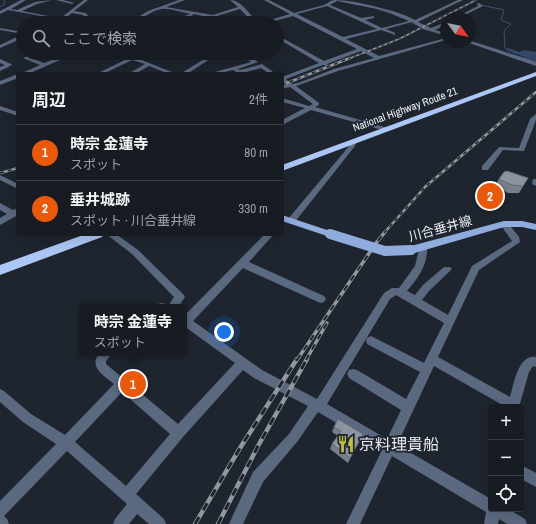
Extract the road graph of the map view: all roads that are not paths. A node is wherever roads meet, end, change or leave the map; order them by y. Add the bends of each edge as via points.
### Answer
1 (24, 0) edge
2 (50, 0) edge
3 (58, 0) edge
4 (86, 0) edge
5 (183, 0) edge
6 (232, 0) edge
7 (266, 0) edge
8 (336, 0) edge
9 (461, 0) edge
10 (72, 3) dead end
11 (478, 4) dead end
12 (327, 5) junction
13 (356, 6) dead end
14 (241, 7) junction
15 (163, 8) junction
16 (7, 9) junction
17 (17, 10) junction
18 (338, 10) junction
19 (225, 11) junction
20 (73, 12) junction
21 (468, 12) edge
22 (0, 13) edge
23 (194, 13) junction
24 (199, 14) junction
25 (293, 14) junction
26 (46, 16) edge
27 (67, 16) edge
28 (85, 16) edge
29 (142, 16) edge
30 (188, 16) edge
31 (212, 16) joint
32 (247, 16) edge
33 (284, 17) edge
34 (373, 17) dead end
35 (360, 20) junction
36 (414, 22) junction
37 (440, 26) edge
38 (16, 28) edge
39 (0, 29) edge
40 (10, 30) junction
41 (380, 30) junction
42 (431, 30) junction
43 (16, 32) edge
44 (440, 33) edge
45 (393, 34) dead end
46 (16, 38) edge
47 (342, 39) junction
48 (284, 40) edge
49 (440, 41) edge
50 (2, 45) edge
51 (476, 45) edge
52 (361, 49) junction
53 (379, 58) junction
54 (31, 60) edge
55 (56, 60) edge
56 (131, 60) edge
57 (136, 60) edge
58 (205, 60) edge
59 (252, 60) edge
60 (0, 61) edge
61 (322, 63) junction
62 (149, 64) junction
63 (536, 64) edge
64 (44, 65) junction
65 (234, 68) junction
66 (0, 69) edge
67 (336, 70) junction
68 (28, 72) edge
69 (104, 72) edge
70 (135, 72) edge
71 (169, 72) edge
72 (185, 72) edge
73 (219, 72) edge
74 (239, 72) edge
75 (239, 72) edge
76 (270, 72) edge
77 (536, 74) edge
78 (16, 77) edge
79 (284, 78) edge
80 (284, 81) edge
81 (0, 83) edge
82 (289, 85) junction
83 (284, 86) edge
84 (284, 101) edge
85 (0, 108) edge
86 (16, 108) edge
87 (309, 108) junction
88 (10, 111) junction
89 (16, 113) edge
90 (536, 116) edge
91 (284, 122) edge
92 (386, 129) junction
93 (353, 142) junction
94 (284, 167) edge
95 (485, 168) dead end
96 (0, 177) edge
97 (16, 186) edge
98 (0, 206) edge
99 (16, 212) edge
100 (285, 220) edge
101 (0, 222) edge
102 (504, 224) junction
103 (536, 227) edge
104 (93, 236) edge
105 (113, 236) edge
106 (268, 236) edge
107 (423, 248) junction
108 (242, 263) junction
109 (448, 269) dead end
110 (0, 270) edge
111 (401, 292) junction
112 (321, 298) dead end
113 (416, 301) junction
114 (175, 304) edge
115 (187, 319) edge
116 (449, 321) junction
117 (187, 322) edge
118 (371, 341) dead end
119 (104, 356) edge
120 (536, 362) edge
121 (242, 363) junction
122 (429, 364) junction
123 (353, 374) dead end
124 (122, 384) junction
125 (0, 396) edge
126 (509, 404) edge
127 (514, 404) edge
128 (317, 406) junction
129 (408, 408) junction
130 (179, 433) junction
131 (65, 443) junction
132 (389, 447) junction
133 (524, 474) edge
134 (536, 480) edge
135 (131, 500) junction
136 (488, 505) edge
137 (0, 511) edge
138 (493, 512) edge
139 (499, 512) edge
140 (120, 524) edge
141 (159, 524) edge
142 (236, 524) edge
143 (353, 524) edge
144 (491, 524) edge
145 (520, 524) edge

1 - 16 street
2 - 17 street via 36,2
3 - 10 street
4 - 20 street
5 - 15 street
6 - 14 street
7 - 25 street
8 - 12 street
8 - 36 street via 375,7
9 - 36 street
11 - 21 street via 481,6
12 - 18 street
12 - 25 street
13 - 18 street
14 - 19 street
14 - 32 street
15 - 23 street
15 - 29 street
16 - 17 street
16 - 22 street
17 - 26 street
18 - 35 street
19 - 24 street via 205,10
19 - 31 street
20 - 27 street
20 - 28 street
23 - 24 street
23 - 30 street
24 - 31 street
25 - 33 street
25 - 47 street
34 - 35 street
35 - 41 street
36 - 41 street
36 - 42 street
37 - 42 street
38 - 40 street
39 - 40 street
40 - 43 street
41 - 45 street
41 - 47 street
42 - 44 street
46 - 50 street
47 - 52 street
48 - 61 street
49 - 53 street
51 - 63 street
52 - 53 street
52 - 61 street
53 - 67 street
54 - 64 street
55 - 64 street
56 - 69 street
57 - 62 street
58 - 72 street
59 - 65 street via 255,62
60 - 66 street via 9,64
61 - 67 street
61 - 79 street
62 - 70 street
62 - 71 street
64 - 68 street
65 - 73 street
65 - 75 street
66 - 78 street
67 - 82 street via 300,84
74 - 76 street via 262,66
77 - 92 highway, National Highway Route 21
78 - 81 street
80 - 82 street
82 - 83 street
82 - 87 street via 317,104
84 - 87 street
85 - 88 street
86 - 88 street
87 - 91 street
87 - 92 street
88 - 89 street
90 - 95 street via 522,150 501,148
92 - 93 highway, National Highway Route 21
93 - 94 highway, National Highway Route 21
93 - 100 street
96 - 97 street
98 - 99 street
99 - 101 street
100 - 107 main road, 川合垂井線, bridge via 385,251
102 - 103 main road, 川合垂井線 via 515,223
102 - 107 main road, 川合垂井線
102 - 116 street via 516,242 475,268
104 - 110 highway
105 - 114 street via 135,252 180,298
106 - 108 street
107 - 111 street via 424,255 419,268
108 - 112 street
108 - 115 street
109 - 113 street via 426,288
111 - 113 street
111 - 128 street via 395,291 387,296
113 - 116 street
116 - 122 street
117 - 121 street
118 - 122 street
119 - 124 street via 101,359 101,366
120 - 127 street via 531,361 524,370
121 - 128 street
121 - 130 street
122 - 126 street
122 - 129 street
123 - 129 street
124 - 130 street
124 - 131 street
125 - 131 street via 27,418
128 - 132 street
128 - 142 street via 258,477
129 - 132 street
130 - 135 street
131 - 135 street via 74,448
131 - 137 street
132 - 136 street
132 - 143 street
133 - 134 street
135 - 140 street
135 - 141 street
138 - 144 street
139 - 145 street

